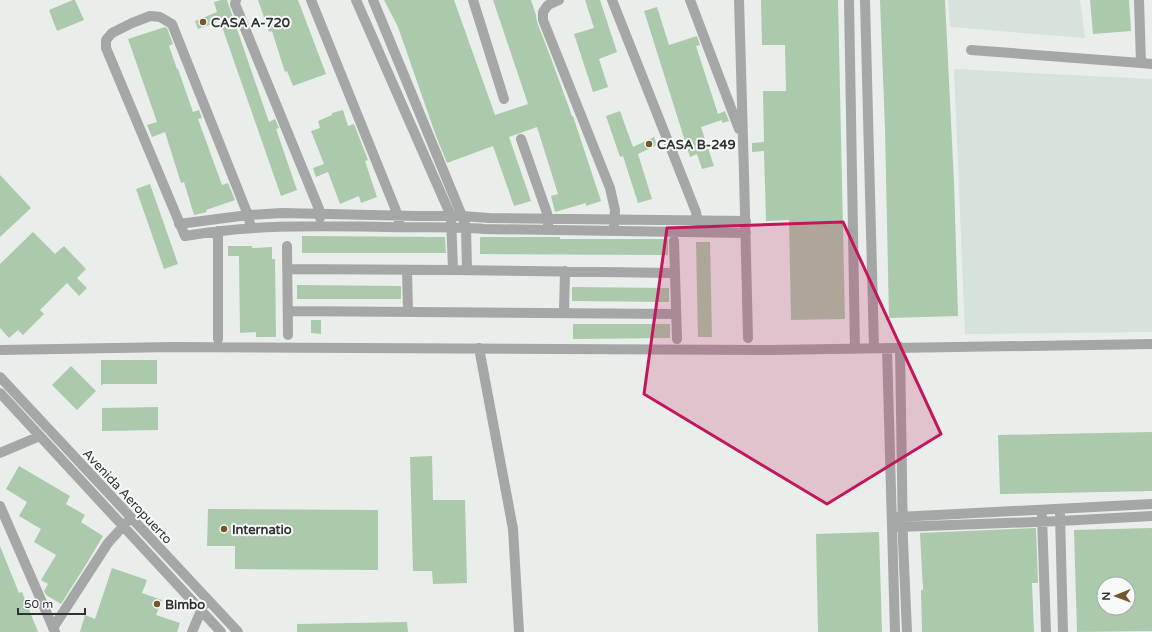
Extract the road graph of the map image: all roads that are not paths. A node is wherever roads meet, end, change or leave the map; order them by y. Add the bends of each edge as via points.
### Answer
1 (236, 0) edge
2 (311, 0) edge
3 (356, 0) edge
4 (373, 0) edge
5 (473, 0) edge
6 (559, 0) edge
7 (612, 0) edge
8 (690, 0) edge
9 (739, 0) edge
10 (849, 0) edge
11 (865, 0) edge
12 (1139, 0) edge
13 (850, 26) junction
14 (865, 26) junction
15 (971, 50) dead end
16 (1141, 63) junction
17 (1152, 64) edge
18 (850, 81) junction
19 (867, 81) junction
20 (504, 99) dead end
21 (868, 130) junction
22 (851, 131) junction
23 (742, 137) junction
24 (521, 139) dead end
25 (852, 186) junction
26 (869, 186) junction
27 (282, 213) junction
28 (320, 214) junction
29 (248, 215) junction
30 (398, 215) junction
31 (451, 216) junction
32 (462, 216) junction
33 (547, 219) junction
34 (614, 219) junction
35 (697, 220) junction
36 (746, 221) junction
37 (179, 224) junction
38 (321, 226) junction
39 (452, 226) junction
40 (282, 227) junction
41 (466, 227) junction
42 (251, 228) junction
43 (400, 228) junction
44 (548, 230) junction
45 (218, 231) junction
46 (614, 231) junction
47 (698, 232) junction
48 (746, 233) junction
49 (853, 238) junction
50 (871, 238) junction
51 (674, 241) dead end
52 (287, 246) dead end
53 (288, 269) junction
54 (408, 270) junction
55 (453, 270) junction
56 (466, 270) junction
57 (565, 271) junction
58 (675, 273) junction
59 (872, 290) junction
60 (854, 291) junction
61 (288, 311) junction
62 (408, 312) junction
63 (564, 313) junction
64 (676, 314) junction
65 (288, 335) dead end
66 (748, 338) dead end
67 (218, 339) dead end
68 (677, 339) dead end
69 (1152, 344) edge
70 (900, 347) junction
71 (480, 348) junction
72 (856, 348) junction
73 (874, 348) junction
74 (888, 348) junction
75 (0, 350) edge
76 (0, 377) edge
77 (0, 393) edge
78 (4, 401) edge
79 (889, 406) junction
80 (901, 406) junction
81 (40, 436) junction
82 (890, 442) junction
83 (902, 442) junction
84 (0, 453) edge
85 (891, 476) junction
86 (902, 477) junction
87 (1152, 504) edge
88 (0, 506) edge
89 (1119, 506) junction
90 (1088, 508) junction
91 (1060, 509) junction
92 (1042, 510) junction
93 (994, 512) junction
94 (1152, 516) edge
95 (132, 518) junction
96 (1120, 518) junction
97 (1088, 520) junction
98 (1060, 521) junction
99 (892, 522) junction
100 (903, 522) junction
101 (1042, 522) junction
102 (995, 523) junction
103 (123, 526) junction
104 (1061, 551) junction
105 (1043, 552) junction
106 (893, 563) junction
107 (904, 563) junction
108 (207, 599) junction
109 (1063, 607) junction
110 (1045, 608) junction
111 (201, 610) junction
112 (894, 615) junction
113 (906, 615) junction
114 (54, 630) edge
115 (192, 632) edge
116 (221, 632) edge
117 (238, 632) edge
118 (520, 632) edge
119 (895, 632) edge
120 (906, 632) edge
121 (1046, 632) edge
122 (1063, 632) edge

1 - 28 street via 235,4
2 - 30 street
3 - 31 street
4 - 32 street
5 - 20 street
6 - 34 street via 548,5 543,12 543,20 610,188
7 - 35 street
8 - 23 street
9 - 23 street
10 - 13 street
11 - 14 street
12 - 16 street
13 - 14 street
13 - 18 street
14 - 19 street
15 - 16 street
16 - 17 street
18 - 19 street
18 - 22 street
19 - 21 street
21 - 22 street
21 - 26 street
22 - 25 street
23 - 36 street
24 - 33 street
25 - 26 street
25 - 49 street
26 - 50 street
27 - 28 street
27 - 29 street
27 - 40 street
28 - 30 street
28 - 38 street
29 - 37 street
29 - 37 street via 172,24 150,16 112,33 106,40 106,48
29 - 42 street
30 - 31 street
30 - 43 street
31 - 32 street
31 - 39 street
32 - 33 street
32 - 41 street
33 - 34 street
33 - 44 street
34 - 35 street
34 - 46 street
35 - 36 street
35 - 47 street
36 - 48 street
37 - 45 street via 185,236
38 - 40 street
38 - 43 street
39 - 41 street
39 - 43 street
39 - 55 street
40 - 42 street
41 - 44 street
41 - 56 street
42 - 45 street
44 - 46 street
45 - 67 street
46 - 47 street
47 - 48 street
48 - 66 street
49 - 50 street
49 - 60 street
50 - 59 street
51 - 58 street
52 - 53 street
53 - 54 street
53 - 61 street
54 - 55 street
54 - 62 street
55 - 56 street
56 - 57 street
57 - 58 street
57 - 63 street
58 - 64 street
59 - 60 street
59 - 73 street
60 - 72 street
61 - 62 street
61 - 65 street
62 - 63 street
63 - 64 street
64 - 68 street
69 - 70 street
70 - 74 street
70 - 80 street
71 - 72 street
71 - 75 street via 173,347
71 - 118 street via 513,529
72 - 73 street
73 - 74 street
74 - 79 street
76 - 95 street, Avenida Aeropuerto
77 - 78 street, Avenida Aeropuerto
78 - 81 street, Avenida Aeropuerto
79 - 80 street
79 - 82 street
80 - 83 street
81 - 84 street
81 - 103 street, Avenida Aeropuerto
82 - 83 street
82 - 85 street
83 - 86 street
85 - 86 street
85 - 99 street
86 - 100 street
87 - 89 street
88 - 114 street
89 - 90 street
89 - 96 street
90 - 91 street
90 - 97 street
91 - 92 street
91 - 98 street
92 - 93 street
92 - 101 street
93 - 100 street
93 - 102 street
94 - 96 street
95 - 103 street
95 - 108 street, Avenida Aeropuerto
96 - 97 street
97 - 98 street
98 - 101 street
98 - 104 street
99 - 100 street
99 - 106 street
100 - 102 street
100 - 107 street
101 - 102 street
101 - 105 street
103 - 111 street, Avenida Aeropuerto
103 - 114 street via 108,543
104 - 105 street
104 - 109 street
105 - 110 street
106 - 107 street
106 - 112 street
107 - 113 street
108 - 111 street
108 - 117 street, Avenida Aeropuerto
109 - 110 street
109 - 122 street
110 - 121 street
111 - 115 street
111 - 116 street, Avenida Aeropuerto
112 - 113 street
112 - 119 street
113 - 120 street

